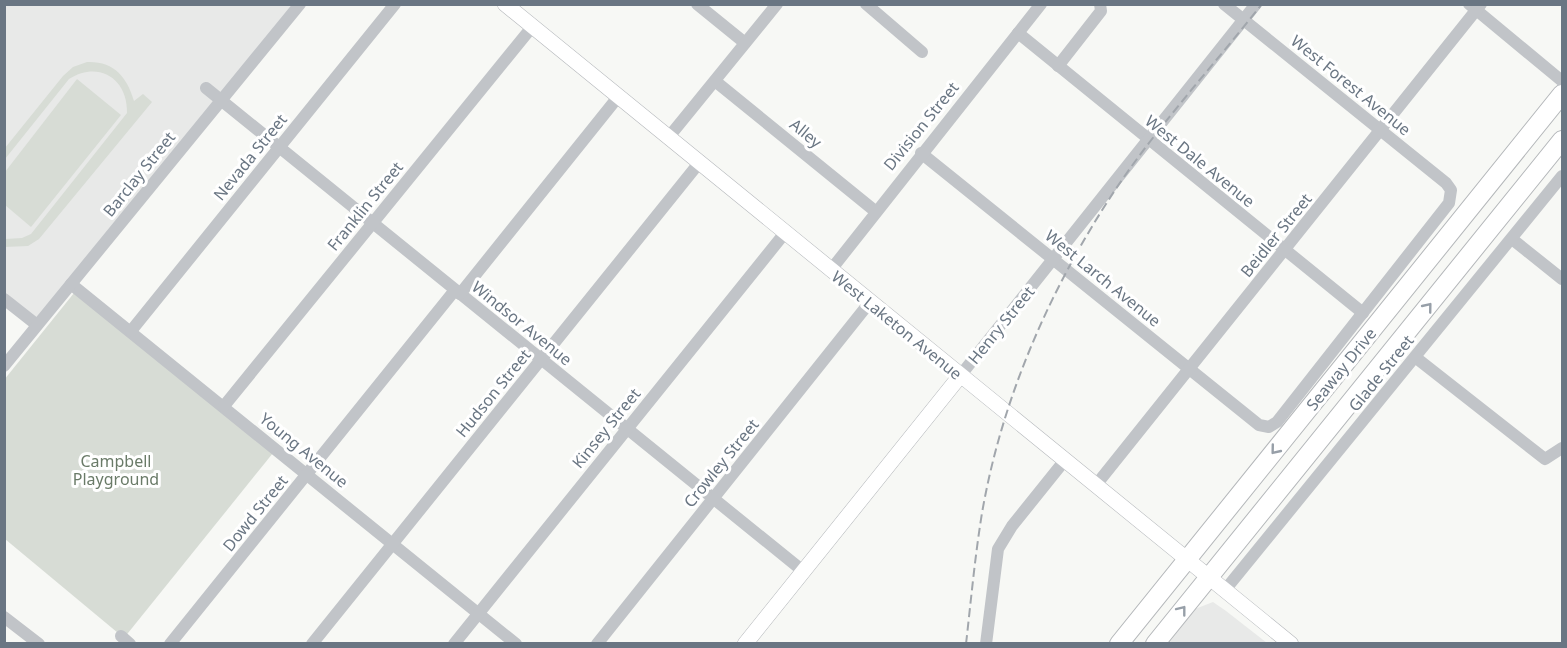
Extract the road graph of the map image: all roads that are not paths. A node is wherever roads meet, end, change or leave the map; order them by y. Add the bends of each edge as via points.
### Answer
1 (300, 4) edge
2 (394, 4) edge
3 (697, 4) edge
4 (777, 4) edge
5 (866, 4) edge
6 (1100, 4) edge
7 (1224, 4) edge
8 (1256, 4) edge
9 (1038, 5) edge
10 (511, 6) edge
11 (1475, 7) edge
12 (1244, 20) junction
13 (531, 27) junction
14 (1018, 33) junction
15 (745, 43) junction
16 (922, 52) dead end
17 (1058, 66) junction
18 (715, 81) junction
19 (1563, 81) edge
20 (206, 88) dead end
21 (618, 97) junction
22 (1558, 99) edge
23 (221, 101) junction
24 (1381, 131) junction
25 (668, 138) junction
26 (1149, 141) junction
27 (1560, 147) edge
28 (279, 148) junction
29 (921, 153) junction
30 (699, 163) junction
31 (1563, 176) edge
32 (875, 211) junction
33 (372, 224) junction
34 (784, 234) junction
35 (1512, 239) junction
36 (1285, 250) junction
37 (1054, 260) junction
38 (1465, 260) junction
39 (830, 271) junction
40 (1563, 279) edge
41 (71, 284) junction
42 (458, 292) junction
43 (4, 300) edge
44 (870, 302) junction
45 (1363, 313) junction
46 (37, 325) junction
47 (131, 331) junction
48 (1415, 357) junction
49 (541, 359) junction
50 (4, 366) edge
51 (1190, 369) junction
52 (960, 376) junction
53 (1312, 404) junction
54 (224, 406) junction
55 (627, 428) junction
56 (1563, 448) edge
57 (1065, 460) junction
58 (308, 474) junction
59 (1096, 485) junction
60 (714, 498) junction
61 (393, 543) junction
62 (1187, 558) junction
63 (1221, 561) junction
64 (803, 571) junction
65 (1174, 574) junction
66 (1208, 577) junction
67 (1225, 590) junction
68 (479, 613) junction
69 (4, 617) edge
70 (39, 644) edge
71 (170, 644) edge
72 (312, 644) edge
73 (454, 644) edge
74 (516, 644) edge
75 (597, 644) edge
76 (745, 644) edge
77 (986, 644) edge
78 (1119, 644) edge
79 (1126, 644) edge
80 (1155, 644) edge
81 (1292, 644) edge

1 - 23 street, Barclay Street
2 - 28 street, Nevada Street
3 - 15 street
4 - 15 street
5 - 16 street
6 - 17 street via 1101,10
7 - 12 street, West Forest Avenue
8 - 12 street, Henry Street
9 - 14 street, Division Street
10 - 13 main road, West Laketon Avenue
11 - 19 street
11 - 24 street, Beidler Street
12 - 24 street, West Forest Avenue
12 - 26 street, Henry Street
13 - 21 main road, West Laketon Avenue
13 - 33 street, Franklin Street
14 - 17 street, West Dale Avenue
14 - 29 street, Division Street
15 - 18 street
17 - 26 street, West Dale Avenue
18 - 25 street
18 - 32 street, Alley
20 - 23 street, Windsor Avenue
21 - 25 main road, West Laketon Avenue
21 - 42 street, Dowd Street
22 - 38 highway via 1552,117 1448,248 1451,259
22 - 53 highway, Seaway Drive
23 - 28 street, Windsor Avenue
23 - 41 street, Barclay Street
24 - 36 street, Beidler Street
24 - 45 street, West Forest Avenue via 1446,183 1451,194 1449,203
25 - 30 main road, West Laketon Avenue
26 - 36 street, West Dale Avenue
26 - 37 street, Henry Street
27 - 38 highway, Seaway Drive
28 - 33 street, Windsor Avenue
28 - 47 street, Nevada Street
29 - 32 street, Division Street
29 - 37 street, West Larch Avenue
30 - 34 main road, West Laketon Avenue
30 - 49 street, Hudson Street
31 - 35 street, Glade Street
32 - 39 street, Division Street
33 - 42 street, Windsor Avenue
33 - 54 street, Franklin Street
34 - 39 main road, West Laketon Avenue
34 - 55 street, Kinsey Street
35 - 40 street
35 - 48 street, Glade Street
36 - 45 street, West Dale Avenue
36 - 51 street, Beidler Street
37 - 51 street, West Larch Avenue
37 - 52 street, Henry Street
63 -> 38 highway, Seaway Drive
39 - 44 main road, West Laketon Avenue
41 - 46 street, Barclay Street
41 - 47 street, Young Avenue
42 - 49 street, Windsor Avenue
42 - 58 street, Dowd Street
43 - 46 street
44 - 52 main road, West Laketon Avenue
44 - 60 street, Crowley Street
45 - 51 street, West Larch Avenue via 1277,422 1265,428
46 - 50 street, Barclay Street
47 - 54 street, Young Avenue
48 - 56 street via 1545,459
48 - 67 street, Glade Street
49 - 55 street, Windsor Avenue
49 - 61 street, Hudson Street
51 - 59 street, Beidler Street
52 - 57 main road, West Laketon Avenue
52 - 64 main road, Henry Street
53 -> 62 highway, Seaway Drive
53 - 63 highway via 1326,404 1330,409 1328,418 1224,547
54 - 58 street, Young Avenue
55 - 60 street, Windsor Avenue
55 - 68 street, Kinsey Street
57 - 59 main road, West Laketon Avenue
57 - 77 street via 998,549
58 - 61 street, Young Avenue
58 - 71 street, Dowd Street
59 - 62 main road, West Laketon Avenue
60 - 64 street, Windsor Avenue
60 - 75 street, Crowley Street
61 - 68 street, Young Avenue
61 - 72 street, Hudson Street
62 - 65 highway, Seaway Drive
62 - 66 main road, West Laketon Avenue
63 - 66 highway, Seaway Drive
64 - 76 main road, Henry Street
65 - 78 highway, Seaway Drive
65 - 79 highway via 1170,589
66 - 67 main road, West Laketon Avenue
80 -> 66 highway, Seaway Drive
67 - 81 main road, West Laketon Avenue
68 - 73 street, Kinsey Street
68 - 74 street, Young Avenue
69 - 70 street

